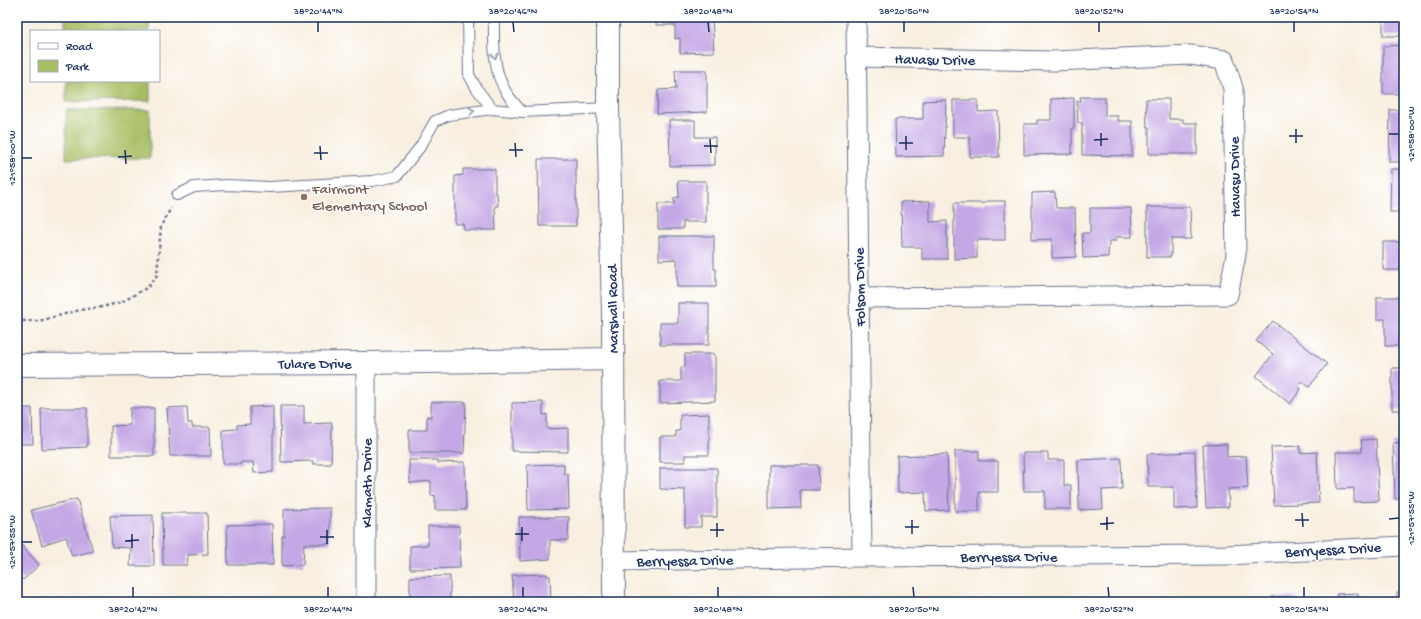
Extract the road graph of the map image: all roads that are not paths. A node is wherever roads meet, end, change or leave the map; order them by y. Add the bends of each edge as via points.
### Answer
1 (468, 17) edge
2 (494, 17) edge
3 (608, 17) edge
4 (856, 17) edge
5 (856, 57) junction
6 (608, 108) junction
7 (492, 109) junction
8 (522, 112) junction
9 (177, 195) road end
10 (860, 298) junction
11 (613, 359) junction
12 (366, 363) junction
13 (17, 365) edge
14 (1404, 546) edge
15 (862, 557) junction
16 (614, 561) junction
17 (366, 602) edge
18 (614, 602) edge

1 - 7 lane via 469,75
2 -> 8 lane via 494,55 500,81 508,96
3 - 6 street, Marshall Road
4 - 5 street, Folsom Drive
5 - 10 street, Folsom Drive
5 - 10 street, Havasu Drive via 1054,61 1191,55 1224,60 1233,88 1236,255 1228,295
6 - 8 lane
6 - 11 street, Marshall Road
7 - 8 lane
9 -> 7 lane via 194,187 270,187 373,181 397,176 420,147 435,121 449,115
10 - 15 street, Folsom Drive
11 - 12 street, Tulare Drive
11 - 16 street, Marshall Road
12 - 13 street, Tulare Drive
12 - 17 street, Klamath Drive
14 - 15 street, Berryessa Drive via 1227,554
15 - 16 street, Berryessa Drive
16 - 18 street, Marshall Road

